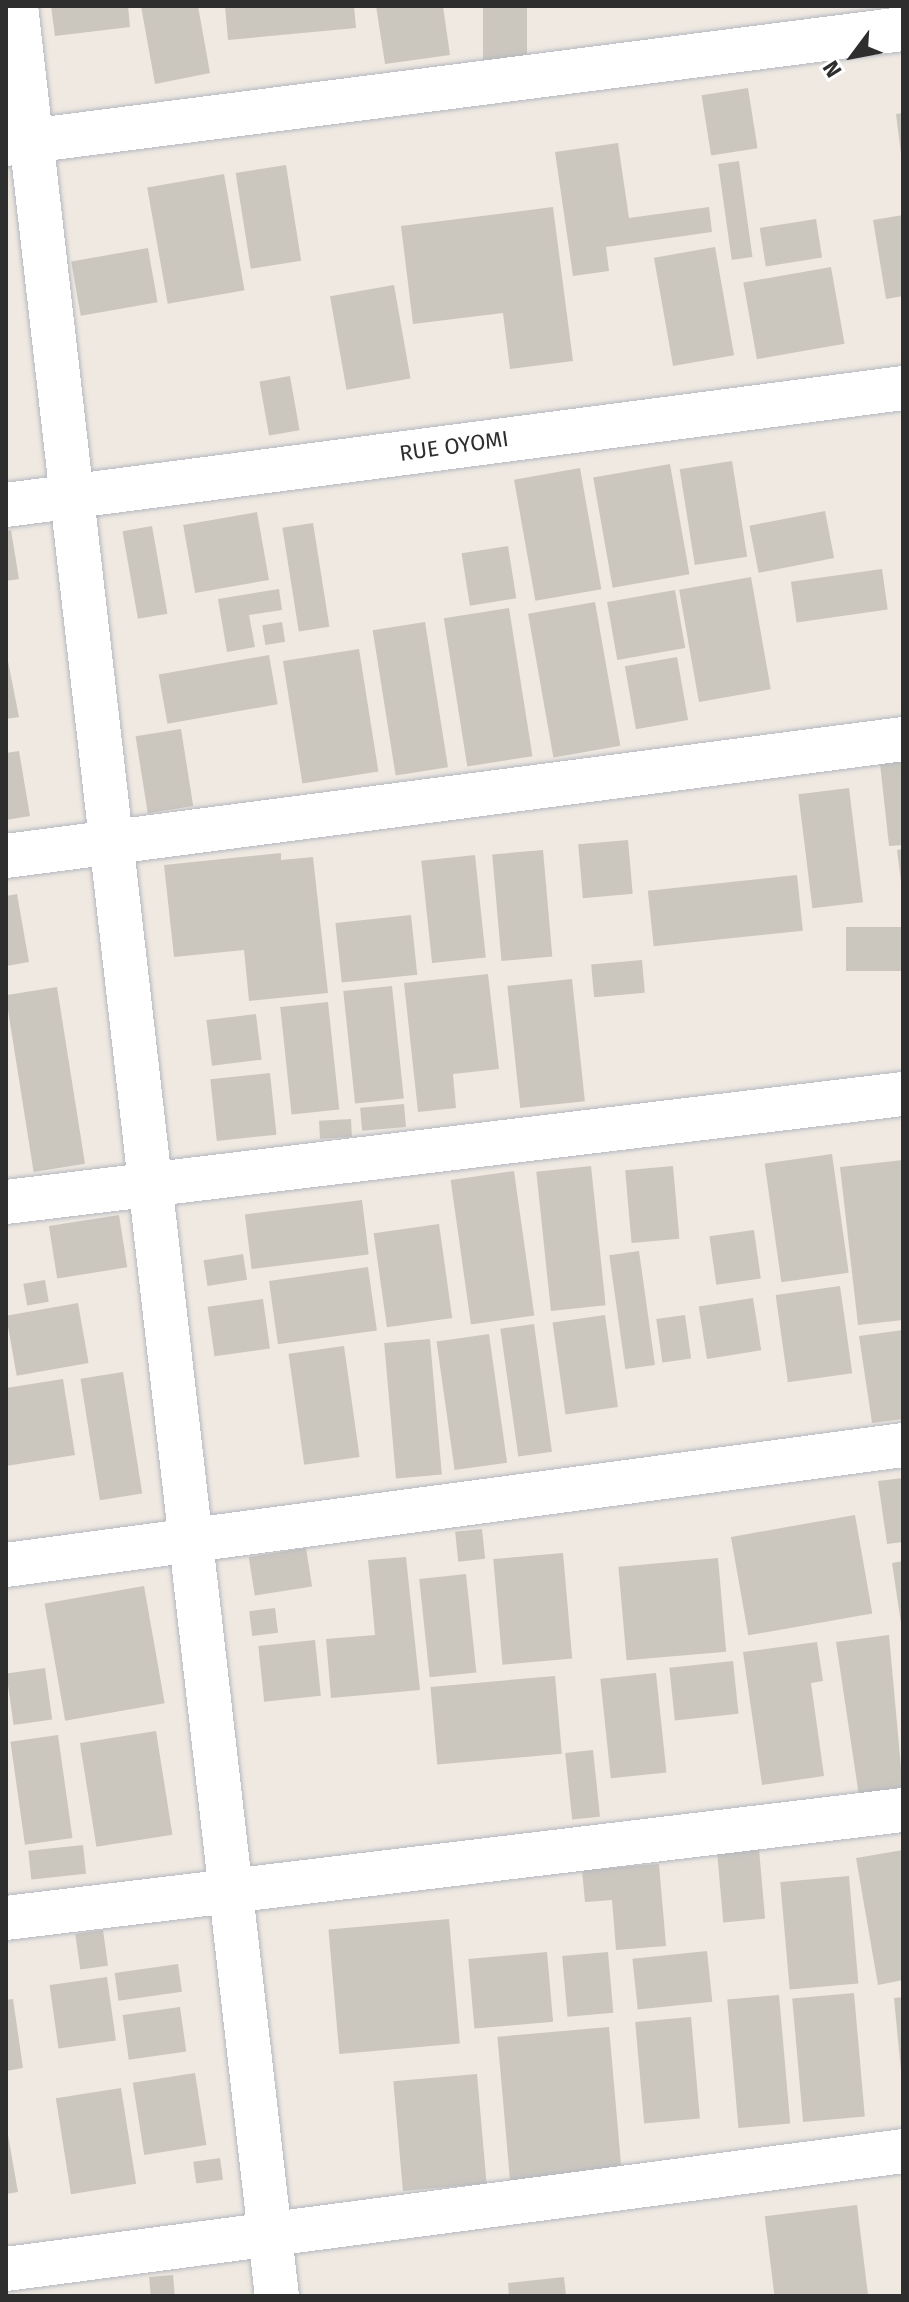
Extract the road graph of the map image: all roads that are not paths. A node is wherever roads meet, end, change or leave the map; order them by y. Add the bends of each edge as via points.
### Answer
1 (16, 6) edge
2 (903, 29) edge
3 (20, 142) edge
4 (903, 388) edge
5 (68, 498) junction
6 (6, 505) edge
7 (903, 739) edge
8 (109, 844) junction
9 (6, 856) edge
10 (903, 1094) edge
11 (153, 1180) junction
12 (6, 1202) edge
13 (903, 1445) edge
14 (195, 1536) junction
15 (6, 1565) edge
16 (903, 1810) edge
17 (233, 1889) junction
18 (6, 1918) edge
19 (903, 2151) edge
20 (269, 2230) junction
21 (6, 2269) edge
22 (277, 2296) edge

1 - 3 street
2 - 3 street
3 - 5 street
4 - 5 street, RUE OYOMI
5 - 6 street, RUE OYOMI
5 - 8 street
7 - 8 street
8 - 9 street
8 - 11 street
10 - 11 street
11 - 12 street
11 - 14 street
13 - 14 street
14 - 15 street
14 - 17 street
16 - 17 street
17 - 18 street
17 - 20 street
19 - 20 street
20 - 21 street
20 - 22 street

